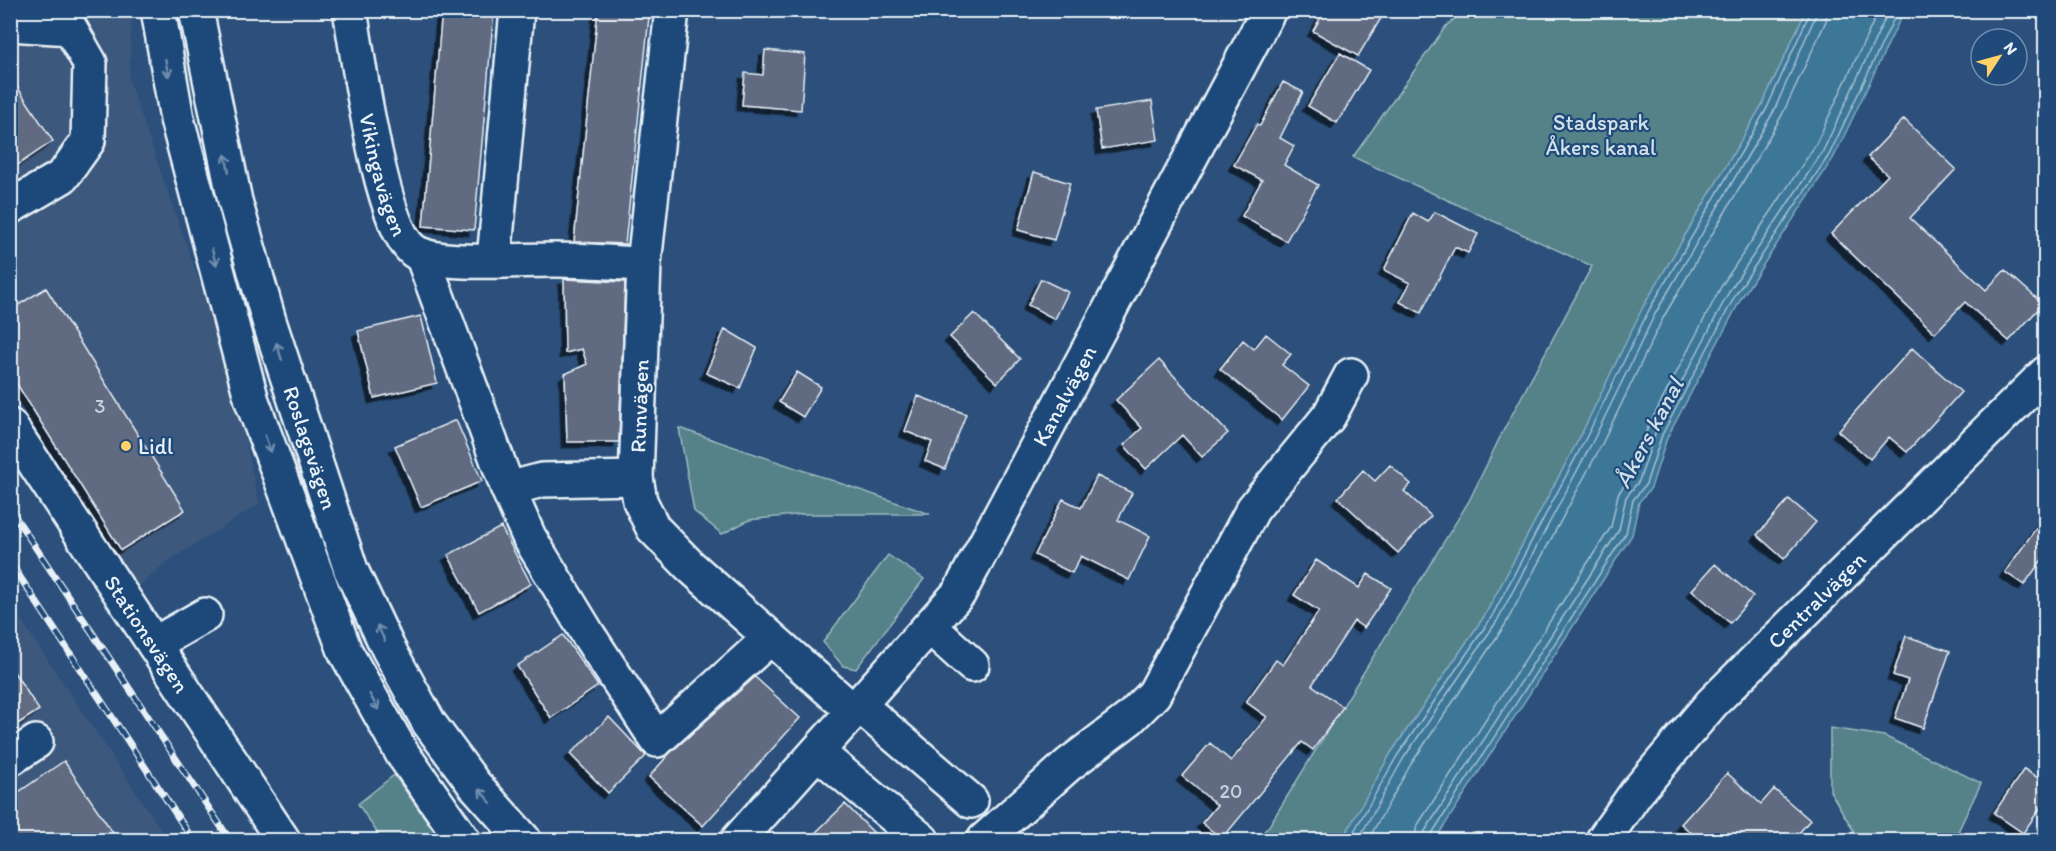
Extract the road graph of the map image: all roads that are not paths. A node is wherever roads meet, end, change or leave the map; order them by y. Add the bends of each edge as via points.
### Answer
1 (158, 10) edge
2 (196, 10) edge
3 (350, 10) edge
4 (517, 10) edge
5 (672, 10) edge
6 (1269, 10) edge
7 (10, 24) edge
8 (10, 207) edge
9 (422, 255) junction
10 (494, 260) junction
11 (644, 264) junction
12 (1351, 375) dead end
13 (2042, 384) edge
14 (10, 426) edge
15 (636, 478) junction
16 (508, 489) junction
17 (205, 615) dead end
18 (930, 627) junction
19 (770, 638) junction
20 (154, 644) junction
21 (972, 665) dead end
22 (856, 708) junction
23 (818, 752) junction
24 (971, 801) dead end
25 (283, 840) edge
26 (463, 840) edge
27 (524, 840) edge
28 (738, 840) edge
29 (922, 840) edge
30 (984, 840) edge
31 (1603, 840) edge

1 -> 26 street, Roslagsvägen via 177,119 260,423 345,651 402,753
27 -> 2 street, Roslagsvägen via 474,784 429,723 351,570 276,343 238,212
3 - 9 street, Vikingavägen via 383,186 406,245
4 - 10 street
5 - 11 street, Runvägen
6 - 18 street, Kanalvägen via 959,593
7 - 8 street via 70,28 90,63 88,141 63,176
9 - 10 street, Vikingavägen via 451,261
9 - 16 street
10 - 11 street, Vikingavägen
11 - 15 street, Runvägen
12 - 30 street via 1329,416 1253,509 1154,694
13 - 31 street, Centralvägen via 1712,703 1636,793
14 - 20 street, Stationsvägen
15 - 16 street via 542,480
15 - 19 street, Runvägen via 640,501 653,528
16 - 19 street via 529,537 657,740
17 - 20 street
18 - 21 street
18 - 22 street, Kanalvägen
19 - 22 street, Runvägen
20 - 25 street, Stationsvägen
22 - 23 street, Kanalvägen
22 - 24 street, Runvägen
23 - 28 street, Kanalvägen
23 - 29 street

